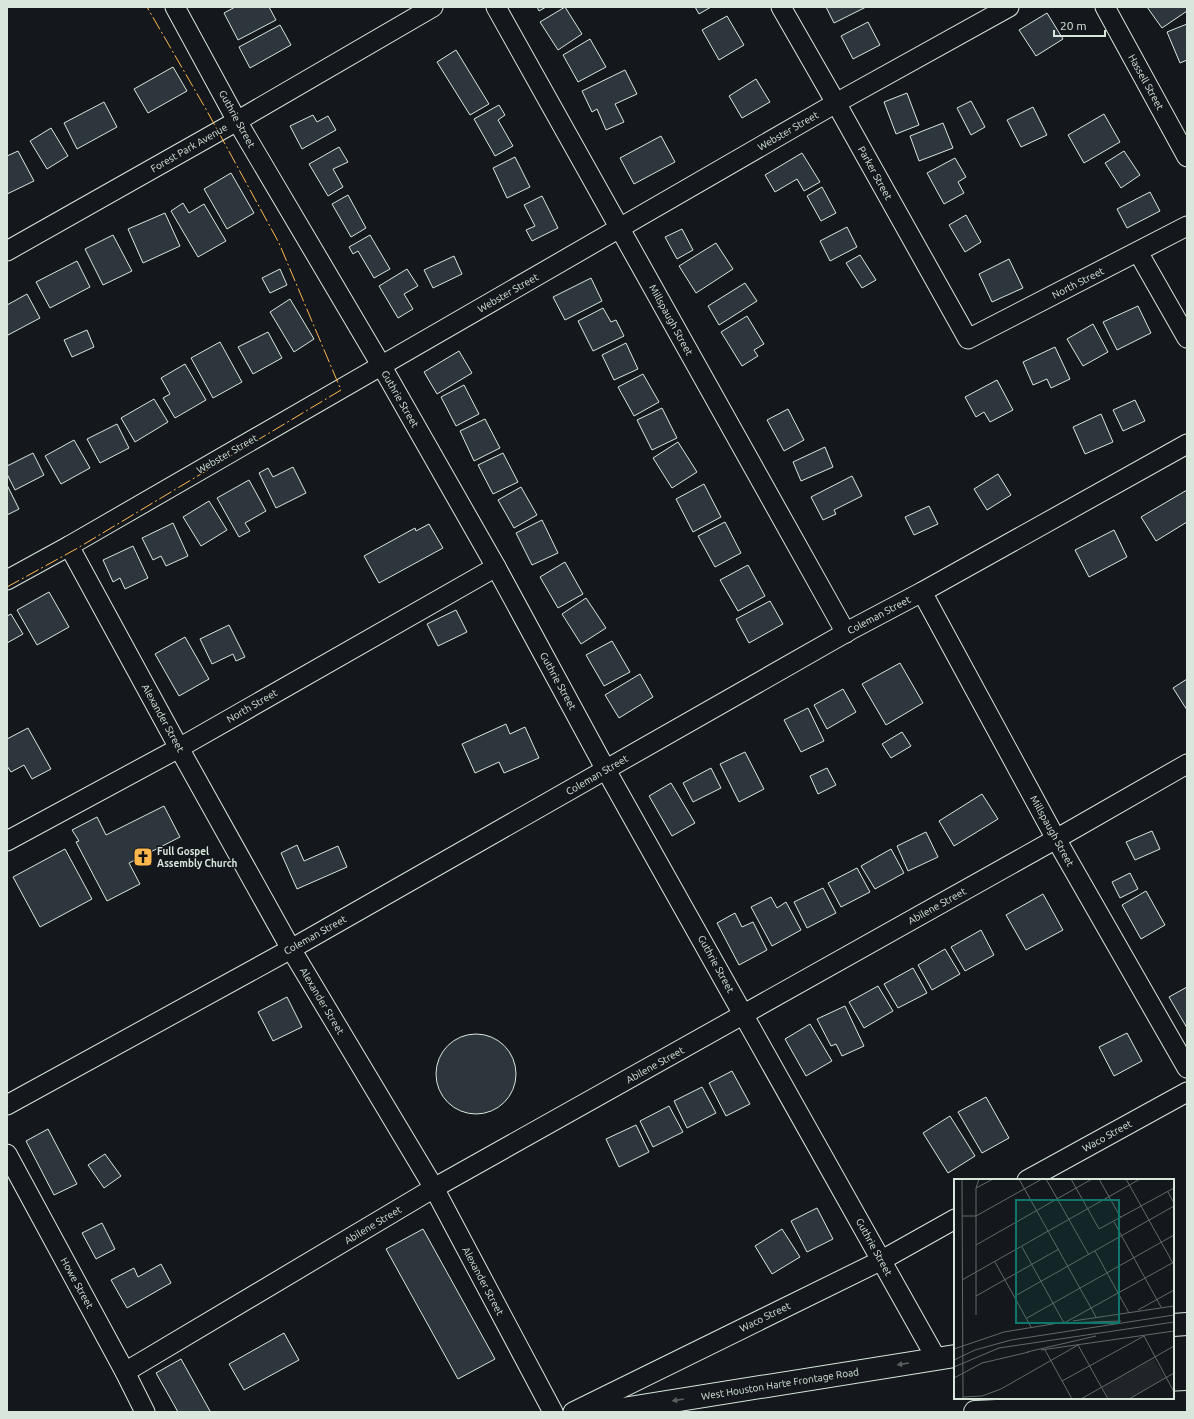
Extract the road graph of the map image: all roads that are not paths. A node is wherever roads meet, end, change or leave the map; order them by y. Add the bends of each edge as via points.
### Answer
1 (175, 7) edge
2 (433, 7) edge
3 (496, 7) edge
4 (780, 7) edge
5 (1009, 7) edge
6 (1105, 7) edge
7 (836, 103) junction
8 (238, 121) junction
9 (1187, 157) edge
10 (1187, 226) edge
11 (620, 228) junction
12 (7, 251) edge
13 (1138, 252) junction
14 (1187, 338) edge
15 (968, 339) joint
16 (381, 365) junction
17 (1187, 444) edge
18 (69, 546) junction
19 (496, 567) junction
20 (7, 580) edge
21 (922, 592) junction
22 (846, 633) junction
23 (179, 748) junction
24 (1187, 764) edge
25 (606, 770) junction
26 (1056, 839) junction
27 (7, 841) edge
28 (291, 949) junction
29 (744, 1015) junction
30 (1187, 1068) edge
31 (1187, 1092) edge
32 (7, 1105) edge
33 (7, 1154) edge
34 (1029, 1179) edge
35 (434, 1188) junction
36 (954, 1220) edge
37 (882, 1260) junction
38 (1187, 1324) edge
39 (1174, 1325) edge
40 (946, 1357) edge
41 (125, 1372) junction
42 (1187, 1402) edge
43 (145, 1412) edge
44 (553, 1412) edge
45 (573, 1412) edge
46 (604, 1412) edge
47 (975, 1412) edge

1 - 8 street, Guthrie Street
2 - 8 street, Forest Park Avenue
3 - 11 street, Millspaugh Street
4 - 7 street, Parker Street
5 - 7 street, Webster Street
6 - 9 street, Hassell Street
7 - 11 street, Webster Street
7 - 15 street, Parker Street
8 - 12 street, Forest Park Avenue
8 - 16 street, Guthrie Street
10 - 13 street, North Street
11 - 16 street, Webster Street
11 - 22 street, Millspaugh Street
13 - 14 street
13 - 15 street, North Street
16 - 18 street, Webster Street
16 - 19 street, Guthrie Street
17 - 21 street, Coleman Street
18 - 20 street, Webster Street
18 - 23 street, Alexander Street
19 - 23 street, North Street
19 - 25 street, Guthrie Street
21 - 22 street, Coleman Street
21 - 26 street, Millspaugh Street
22 - 25 street, Coleman Street
23 - 27 street, North Street
23 - 28 street, Alexander Street
24 - 26 street, Abilene Street
25 - 28 street, Coleman Street
25 - 29 street, Guthrie Street
26 - 29 street, Abilene Street
26 - 30 street, Millspaugh Street
28 - 32 street, Coleman Street
28 - 35 street, Alexander Street
29 - 35 street, Abilene Street
29 - 37 street, Guthrie Street
31 - 34 street, Waco Street
33 - 41 street, Howe Street
35 - 41 street, Abilene Street
35 - 44 street, Alexander Street
36 - 37 street, Waco Street
37 - 40 street, Guthrie Street
37 - 45 street, Waco Street
38 - 39 main road
40 -> 46 main road, West Houston Harte Frontage Road
41 - 43 street, Howe Street
42 - 47 main road

